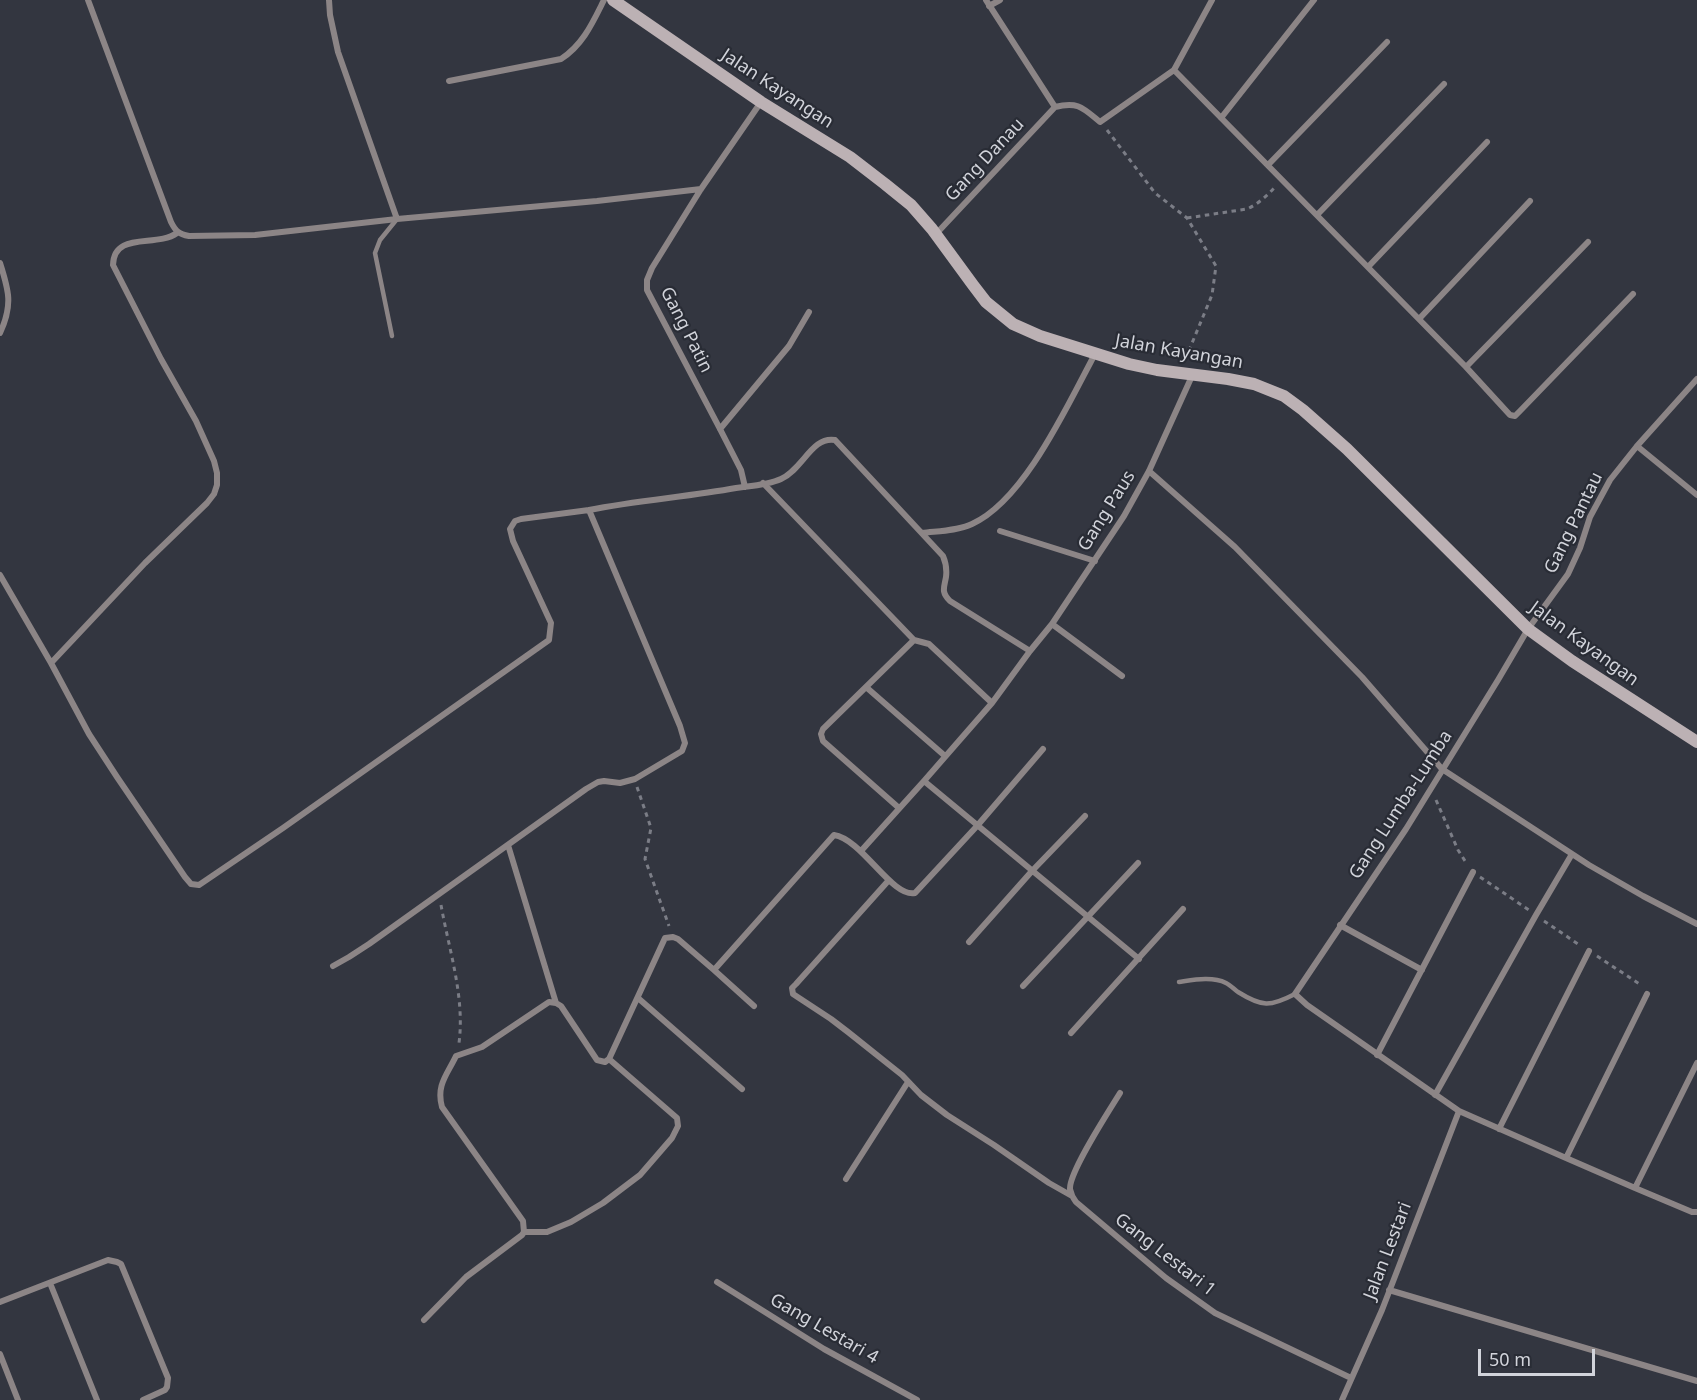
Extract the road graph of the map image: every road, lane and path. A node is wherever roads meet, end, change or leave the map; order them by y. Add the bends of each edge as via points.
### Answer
1 (88, 0) edge
2 (329, 0) edge
3 (604, 0) edge
4 (613, 0) edge
5 (1000, 0) edge
6 (1212, 0) edge
7 (1314, 0) edge
8 (988, 3) edge
9 (1387, 42) dead end
10 (1174, 70) junction
11 (449, 81) dead end
12 (1444, 84) dead end
13 (761, 102) junction
14 (1055, 107) junction
15 (1221, 118) junction
16 (1100, 122) junction
17 (1488, 142) dead end
18 (1268, 165) junction
19 (1282, 180) junction
20 (701, 189) junction
21 (1530, 201) dead end
22 (1317, 215) junction
23 (1187, 218) junction
24 (397, 219) junction
25 (177, 233) junction
26 (936, 234) junction
27 (1588, 242) dead end
28 (0, 263) edge
29 (1368, 267) junction
30 (1633, 294) dead end
31 (809, 312) dead end
32 (1419, 319) junction
33 (0, 333) edge
34 (392, 336) dead end
35 (1095, 354) junction
36 (1466, 367) junction
37 (1179, 374) junction
38 (1192, 376) junction
39 (1697, 379) edge
40 (720, 429) junction
41 (1637, 446) junction
42 (1149, 471) junction
43 (763, 483) junction
44 (745, 486) junction
45 (1697, 495) edge
46 (589, 510) junction
47 (1000, 531) dead end
48 (922, 533) junction
49 (1095, 561) junction
50 (0, 575) edge
51 (1052, 624) junction
52 (1527, 629) junction
53 (914, 640) junction
54 (1030, 651) junction
55 (51, 663) junction
56 (1122, 676) dead end
57 (866, 687) junction
58 (992, 703) junction
59 (1697, 742) edge
60 (1043, 749) dead end
61 (945, 756) junction
62 (1442, 769) junction
63 (635, 780) junction
64 (924, 782) junction
65 (1431, 787) junction
66 (899, 808) junction
67 (1084, 816) dead end
68 (977, 826) junction
69 (508, 845) junction
70 (861, 850) junction
71 (1572, 854) junction
72 (1138, 863) dead end
73 (1032, 871) junction
74 (1473, 872) junction
75 (889, 880) junction
76 (439, 894) junction
77 (1184, 909) dead end
78 (1536, 915) junction
79 (1087, 916) junction
80 (1697, 924) edge
81 (1340, 925) junction
82 (673, 938) junction
83 (969, 942) dead end
84 (1589, 951) junction
85 (1139, 959) junction
86 (333, 966) dead end
87 (714, 970) junction
88 (1422, 970) junction
89 (1179, 982) dead end
90 (1023, 986) dead end
91 (1295, 994) junction
92 (1647, 994) joint
93 (638, 998) junction
94 (556, 1003) junction
95 (754, 1006) dead end
96 (1071, 1033) dead end
97 (1377, 1055) junction
98 (456, 1056) junction
99 (609, 1059) junction
100 (1697, 1063) edge
101 (908, 1082) junction
102 (742, 1089) dead end
103 (1120, 1093) dead end
104 (1435, 1095) junction
105 (1459, 1111) junction
106 (1499, 1129) junction
107 (1566, 1158) junction
108 (846, 1179) dead end
109 (1635, 1188) junction
110 (1072, 1196) junction
111 (1697, 1212) edge
112 (524, 1232) junction
113 (717, 1282) dead end
114 (50, 1283) junction
115 (1389, 1290) junction
116 (0, 1302) edge
117 (424, 1320) dead end
118 (0, 1354) edge
119 (1351, 1378) junction
120 (1697, 1381) edge
121 (18, 1400) edge
122 (97, 1400) edge
123 (143, 1400) edge
124 (917, 1400) edge
125 (1342, 1400) edge

1 - 25 street
2 - 24 street via 338,52
3 - 11 street via 581,41 561,59
4 - 13 street, Jalan Kayangan
5 - 8 street
6 - 10 street
7 - 15 street
8 - 14 street
9 - 18 street
10 - 15 street
10 - 16 street
12 - 22 street
13 - 20 street, Gang Patin
13 - 26 street, Jalan Kayangan via 850,157 911,206
14 - 16 street via 1072,104
14 - 26 street, Gang Danau
15 - 18 street
16 - 23 path via 1155,193
17 - 29 street
18 - 19 street
19 - 22 street
19 - 23 path via 1255,206
20 - 24 street
20 - 40 street, Gang Patin via 652,268 647,290
21 - 32 street
22 - 29 street
23 - 37 path via 1216,266 1212,295
24 - 25 street via 255,236
24 - 34 lane via 375,253
25 - 55 street via 120,246 113,265 196,421 214,461 217,485 207,503
26 - 35 street, Jalan Kayangan via 972,285 1003,317 1040,336
27 - 36 street
28 - 33 street via 9,298
29 - 32 street
30 - 36 street via 1515,416
31 - 40 street via 789,346
32 - 36 street
35 - 37 street, Jalan Kayangan
35 - 48 street via 1029,472 995,510 969,526
37 - 38 street, Jalan Kayangan
38 - 42 street, Gang Paus
38 - 52 street, Jalan Kayangan via 1254,384 1284,396 1303,410
39 - 41 street, Gang Pantau
40 - 44 street, Gang Patin
41 - 45 street
41 - 52 street, Gang Pantau via 1599,497 1568,574
42 - 49 street, Gang Paus
42 - 62 street via 1235,547 1362,677
43 - 44 street
43 - 48 street via 780,480 799,466 816,445 835,440
43 - 53 street
44 - 46 street
46 - 55 street via 521,519 510,529 551,623 549,640 199,885 188,882 117,777
46 - 63 street via 685,743 682,751
47 - 49 street
48 - 54 street via 946,564 945,596
49 - 51 street, Gang Paus
50 - 55 street
51 - 54 street, Gang Paus
51 - 56 street
52 - 59 street, Jalan Kayangan
52 - 62 street, Gang Lumba-Lumba
53 - 57 street
53 - 58 street via 929,644
54 - 58 street, Gang Paus
57 - 61 street
57 - 66 street via 822,729 821,738
58 - 61 street, Gang Paus
60 - 68 street
61 - 64 street, Gang Paus
62 - 65 street, Gang Lumba-Lumba
62 - 71 street
63 - 69 street via 598,782
63 - 82 path via 651,828 645,859
64 - 66 street, Gang Paus
64 - 68 street
65 - 74 path via 1458,850
65 - 81 street, Gang Lumba-Lumba
66 - 70 street, Gang Paus
67 - 73 street
68 - 73 street
68 - 75 street via 915,893 907,893
69 - 76 street
69 - 94 street
70 - 75 street
70 - 87 street via 841,836 832,836
71 - 78 street
71 - 80 street
72 - 79 street
73 - 79 street
73 - 83 street
74 - 78 path
74 - 88 street
75 - 101 street, Gang Lestari 1 via 792,991
76 - 86 street
76 - 98 path via 460,1003
77 - 85 street
78 - 84 path
78 - 104 street
79 - 85 street
79 - 90 street
81 - 88 street
81 - 91 street, Gang Lumba-Lumba
82 - 87 street
82 - 93 street via 665,938
84 - 92 path via 1641,984
84 - 106 street
85 - 96 street
87 - 95 street
88 - 97 street
89 - 91 lane via 1218,981 1268,1004
91 - 97 street
92 - 107 street
93 - 99 street
93 - 102 street
94 - 98 street via 549,1002 482,1047
94 - 99 street via 597,1060
97 - 104 street
98 - 112 street via 440,1088 442,1107 523,1221
99 - 112 street via 677,1118 678,1126 640,1174 603,1203 548,1232
100 - 109 street
101 - 108 street
101 - 110 street, Gang Lestari 1 via 948,1115
103 - 110 street via 1074,1172
104 - 105 street
105 - 106 street
105 - 115 street, Jalan Lestari
106 - 107 street
107 - 109 street
109 - 111 street
110 - 119 street, Gang Lestari 1 via 1166,1278 1215,1313
112 - 117 street via 466,1277
113 - 124 street, Gang Lestari 4 via 824,1349
114 - 116 street
114 - 122 street
114 - 123 street via 108,1260 121,1264 168,1378 165,1390
115 - 119 street, Jalan Lestari
115 - 120 street
118 - 121 street
119 - 125 street, Jalan Lestari

